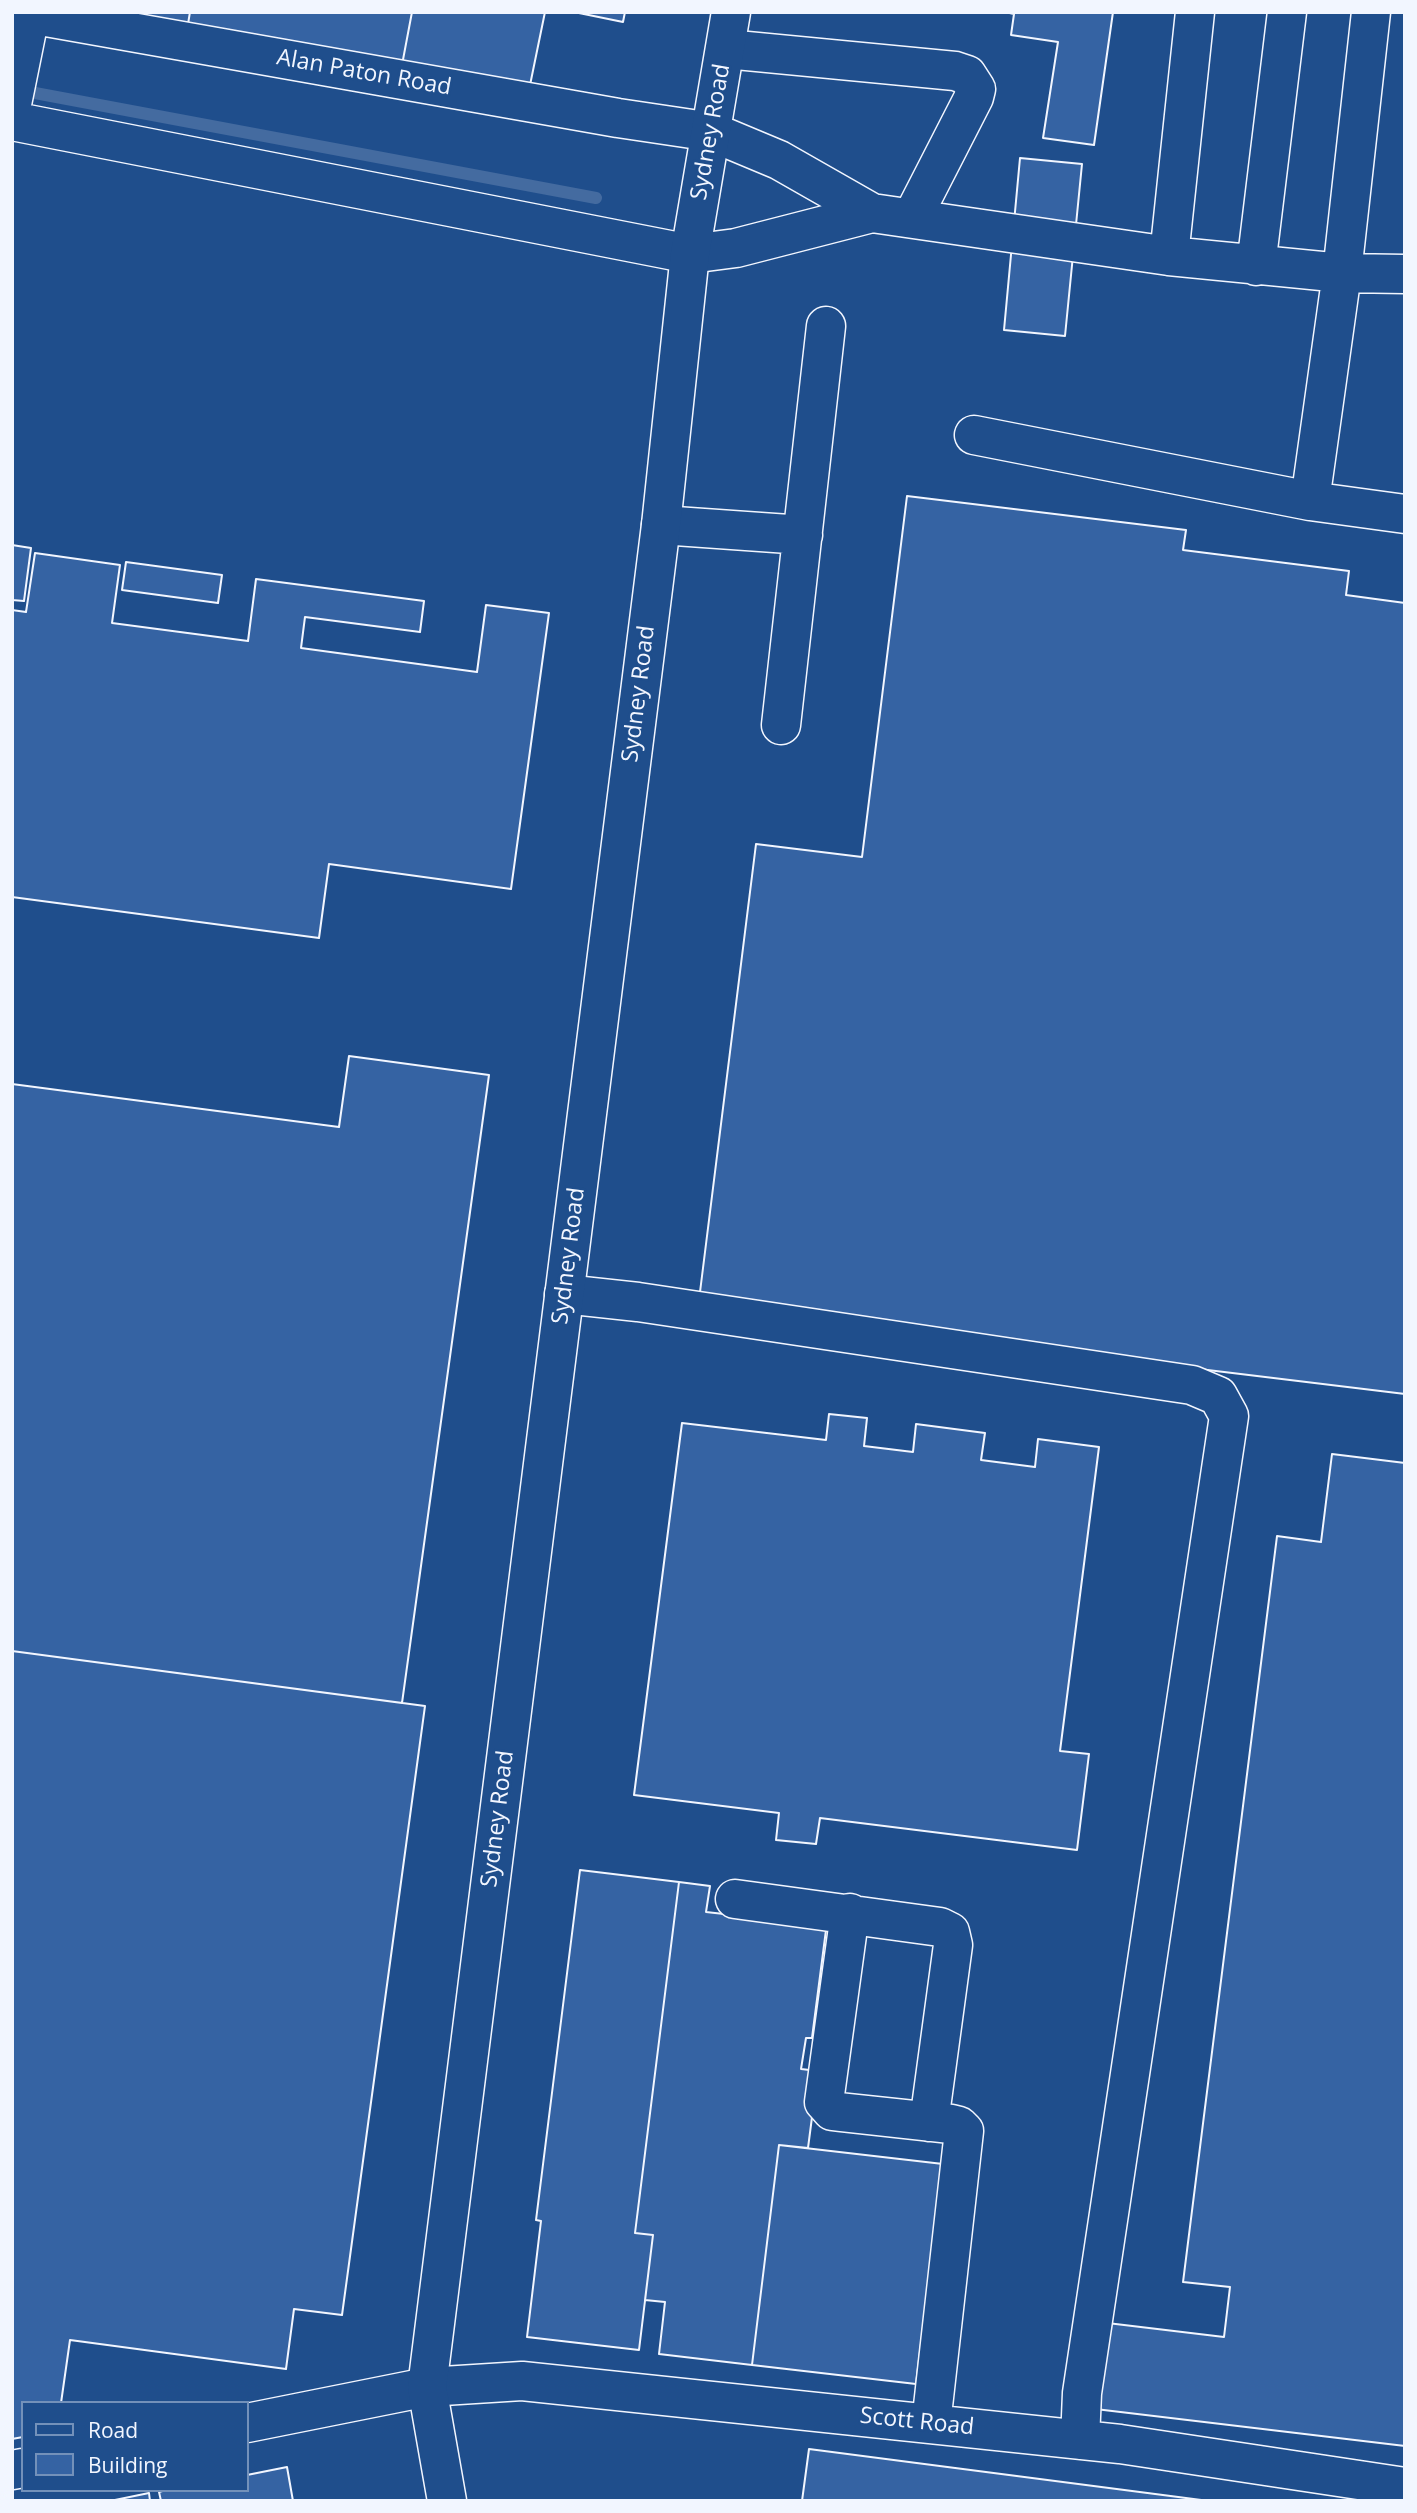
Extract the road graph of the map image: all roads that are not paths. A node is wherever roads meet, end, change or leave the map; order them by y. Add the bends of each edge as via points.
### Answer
1 (1195, 12) edge
2 (1287, 12) edge
3 (1371, 12) edge
4 (24, 13) edge
5 (728, 31) edge
6 (12, 104) edge
7 (12, 121) edge
8 (712, 132) junction
9 (872, 213) junction
10 (912, 218) junction
11 (690, 254) junction
12 (1169, 256) junction
13 (1256, 266) junction
14 (1342, 272) junction
15 (1405, 274) edge
16 (826, 326) dead end
17 (974, 436) dead end
18 (1310, 501) junction
19 (1405, 513) edge
20 (661, 525) junction
21 (803, 535) junction
22 (781, 725) dead end
23 (564, 1294) junction
24 (735, 1899) dead end
25 (850, 1913) junction
26 (929, 2122) junction
27 (427, 2387) junction
28 (248, 2423) edge
29 (931, 2424) junction
30 (1080, 2440) junction
31 (1405, 2487) edge
32 (447, 2501) edge

1 - 12 main road
2 - 13 main road
3 - 14 main road
4 - 6 main road
4 - 8 main road, Alan Paton Road
5 - 8 main road, Sydney Road
5 - 10 main road via 967,75 976,89 974,97
7 - 11 main road
8 - 9 main road, Alan Paton Road via 779,160
8 - 11 main road, Sydney Road
9 - 10 main road
9 - 11 main road via 736,248
10 - 12 main road
11 - 20 main road, Sydney Road
12 - 13 main road
13 - 14 main road
14 - 15 main road
14 - 18 main road
16 - 21 main road
17 - 18 main road
18 - 19 main road
20 - 21 main road
20 - 23 main road, Sydney Road
21 - 22 main road
23 - 27 main road, Sydney Road
23 - 30 main road via 1192,1385 1218,1396 1228,1416 1082,2393
24 - 25 main road
25 - 26 main road via 940,1927 953,1937
25 - 26 main road via 824,2102 840,2112
26 - 29 main road via 960,2126 964,2131
27 - 28 main road, Scott Road
27 - 29 main road, Scott Road via 522,2381
27 - 32 main road, Sydney Road
29 - 30 main road, Scott Road
30 - 31 main road, Scott Road

